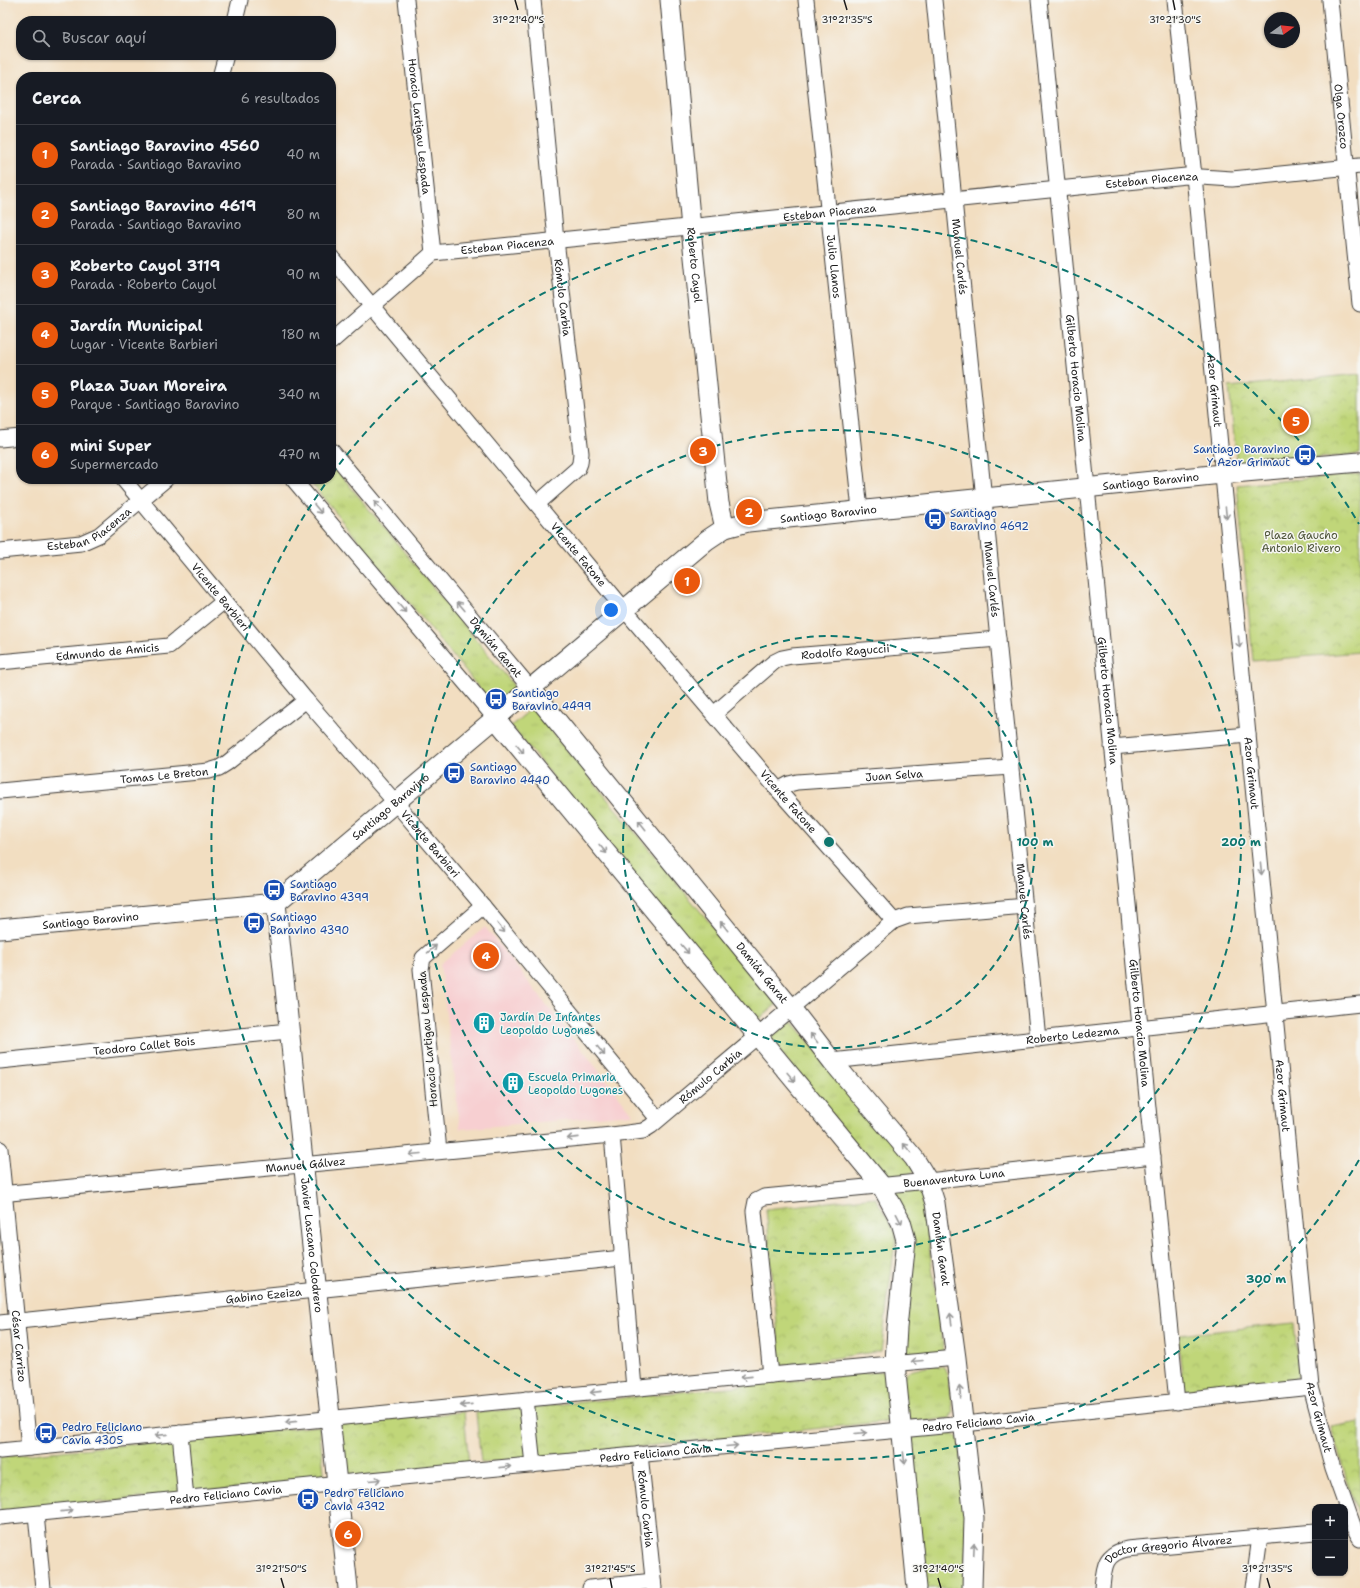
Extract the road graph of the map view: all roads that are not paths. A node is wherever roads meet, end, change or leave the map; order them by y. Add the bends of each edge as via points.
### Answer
1 (240, 0) edge
2 (406, 0) edge
3 (534, 0) edge
4 (670, 0) edge
5 (806, 0) edge
6 (934, 0) edge
7 (1039, 0) edge
8 (1175, 0) edge
9 (1330, 0) edge
10 (236, 16) edge
11 (225, 60) edge
12 (221, 72) edge
13 (1353, 167) edge
14 (1194, 176) junction
15 (1056, 189) junction
16 (955, 201) junction
17 (828, 214) junction
18 (691, 228) junction
19 (556, 240) junction
20 (433, 253) junction
21 (336, 263) edge
22 (1360, 304) edge
23 (372, 307) junction
24 (336, 338) edge
25 (16, 437) edge
26 (0, 439) edge
27 (336, 456) edge
28 (1360, 462) edge
29 (1222, 474) junction
30 (127, 484) edge
31 (160, 484) edge
32 (297, 484) edge
33 (1088, 488) junction
34 (984, 498) junction
35 (141, 500) junction
36 (537, 504) junction
37 (860, 510) junction
38 (725, 528) junction
39 (0, 551) edge
40 (223, 602) junction
41 (624, 609) junction
42 (998, 639) junction
43 (0, 662) edge
44 (531, 689) junction
45 (306, 700) junction
46 (714, 714) junction
47 (495, 718) junction
48 (1248, 735) junction
49 (1112, 747) junction
50 (1011, 767) junction
51 (778, 790) junction
52 (0, 791) edge
53 (395, 802) junction
54 (276, 903) junction
55 (483, 906) junction
56 (1025, 906) junction
57 (894, 921) junction
58 (0, 929) edge
59 (1360, 1004) edge
60 (791, 1008) junction
61 (1275, 1013) junction
62 (1140, 1028) junction
63 (288, 1032) junction
64 (757, 1036) junction
65 (1038, 1039) junction
66 (0, 1061) edge
67 (832, 1061) junction
68 (658, 1119) junction
69 (612, 1135) junction
70 (0, 1148) edge
71 (439, 1152) junction
72 (1153, 1156) junction
73 (302, 1164) junction
74 (928, 1181) junction
75 (880, 1185) junction
76 (2, 1194) edge
77 (622, 1258) junction
78 (316, 1290) junction
79 (17, 1321) junction
80 (0, 1323) edge
81 (956, 1358) junction
82 (895, 1363) junction
83 (770, 1375) junction
84 (1311, 1387) junction
85 (634, 1388) junction
86 (526, 1399) junction
87 (1177, 1402) junction
88 (329, 1419) junction
89 (964, 1424) junction
90 (901, 1430) junction
91 (180, 1433) junction
92 (29, 1448) junction
93 (0, 1451) edge
94 (640, 1454) junction
95 (533, 1464) junction
96 (336, 1484) junction
97 (186, 1499) junction
98 (36, 1514) junction
99 (0, 1518) edge
100 (1312, 1532) edge
101 (1353, 1532) edge
102 (1260, 1537) junction
103 (653, 1585) edge
104 (43, 1588) edge
105 (348, 1588) edge
106 (590, 1588) edge
107 (917, 1588) edge
108 (972, 1588) edge
109 (1102, 1588) edge
110 (1254, 1588) edge

1 - 10 street
2 - 20 street, Horacio Lartigau Lespada
3 - 19 street, Rómulo Carbia
4 - 18 main road, Roberto Cayol
5 - 17 street, Julio Llanos
6 - 16 street, Manuel Carlés
7 - 15 street, Gilberto Horacio Molina
8 - 14 street, Azor Grimaut
9 - 13 street, Olga Orozco
11 - 12 street
13 - 14 street, Esteban Piacenza via 1232,180
13 - 22 street, Olga Orozco
14 - 15 street, Esteban Piacenza
14 - 29 street, Azor Grimaut
15 - 16 street, Esteban Piacenza
15 - 33 street, Gilberto Horacio Molina
16 - 17 street, Esteban Piacenza
16 - 34 street, Manuel Carlés
17 - 18 street, Esteban Piacenza
17 - 37 street, Julio Llanos
18 - 19 street, Esteban Piacenza
18 - 38 main road, Roberto Cayol via 719,503
19 - 20 street, Esteban Piacenza
19 - 36 street, Rómulo Carbia via 581,453 578,468
20 - 23 street
21 - 23 street, Vicente Fatone
23 - 24 street
23 - 36 street, Vicente Fatone
25 - 26 street
44 -> 27 street, Damián Garat
28 - 29 main road, Santiago Baravino
29 - 33 main road, Santiago Baravino
29 -> 48 street, Azor Grimaut
30 - 35 street, Vicente Barbieri
31 - 35 street, Esteban Piacenza
32 -> 47 street
33 - 34 main road, Santiago Baravino
33 - 49 street, Gilberto Horacio Molina
34 - 37 main road, Santiago Baravino
34 - 42 street, Manuel Carlés
35 - 39 street, Esteban Piacenza via 91,540
35 - 40 street, Vicente Barbieri
36 - 41 street, Vicente Fatone
37 - 38 main road, Santiago Baravino via 748,522
38 - 41 main road, Santiago Baravino
40 - 43 street, Edmundo de Amicis via 169,646
40 - 45 street, Vicente Barbieri
41 - 44 main road, Santiago Baravino
41 - 46 street, Vicente Fatone
42 - 46 street, Rodolfo Raguccii via 782,658
42 - 50 street, Manuel Carlés
44 - 47 main road, Santiago Baravino
60 -> 44 main road, Damián Garat
45 - 52 street, Tomas Le Breton via 219,768 209,771
45 - 53 street, Vicente Barbieri
46 - 51 street, Vicente Fatone
47 - 53 main road, Santiago Baravino
47 -> 64 main road
48 - 49 street
48 -> 61 street, Azor Grimaut
49 - 62 street, Gilberto Horacio Molina
50 - 51 street, Juan Selva via 797,782
50 - 56 street, Manuel Carlés
51 - 57 street, Vicente Fatone
53 - 54 main road, Santiago Baravino
53 - 55 street, Vicente Barbieri
54 - 58 main road, Santiago Baravino
54 - 63 main road, Javier Lascano Colodrero
55 -> 68 street, Vicente Barbieri
71 -> 55 street, Horacio Lartigau Lespada via 421,969 423,958
56 - 57 street, Rómulo Carbia via 908,916
56 - 65 street, Manuel Carlés
57 - 60 street, Rómulo Carbia
59 - 61 street, Roberto Ledezma
60 - 64 street, Rómulo Carbia
67 -> 60 main road, Damián Garat
61 - 62 street, Roberto Ledezma
61 - 84 street, Azor Grimaut
62 - 65 street, Roberto Ledezma
62 - 72 street, Gilberto Horacio Molina
63 - 66 street, Teodoro Callet Bois
63 - 73 main road, Javier Lascano Colodrero
64 - 68 street, Rómulo Carbia
64 -> 75 main road
65 - 67 street, Roberto Ledezma
74 -> 67 main road, Damián Garat via 914,1158
68 - 69 street, Rómulo Carbia via 642,1131
69 -> 71 street, Manuel Gálvez
69 - 77 street
70 - 76 street, César Carrizo
71 -> 73 street, Manuel Gálvez
72 - 74 street, Buenaventura Luna
72 - 87 street, Gilberto Horacio Molina
73 - 76 street, Manuel Gálvez
73 - 78 main road, Javier Lascano Colodrero
74 - 75 street, Buenaventura Luna
81 -> 74 main road, Damián Garat via 936,1203
75 -> 82 main road via 901,1222 906,1240
75 - 83 street, Buenaventura Luna via 764,1197 756,1201 754,1211
76 - 79 street, César Carrizo
77 - 78 street, Gabino Ezeiza
77 - 85 street
78 - 79 street, Gabino Ezeiza
78 - 88 main road, Javier Lascano Colodrero
79 - 80 street, Gabino Ezeiza
79 - 92 street, César Carrizo
81 -> 82 street
89 -> 81 main road, Damián Garat
82 - 83 street
82 - 90 main road
83 -> 85 street
84 - 87 street, Pedro Feliciano Cavia
84 - 101 street, Azor Grimaut
85 -> 86 street
86 -> 88 street
86 - 95 street
87 - 89 street, Pedro Feliciano Cavia
88 -> 91 street
88 - 96 main road, Javier Lascano Colodrero
89 - 90 street, Pedro Feliciano Cavia
108 -> 89 main road, Damián Garat via 974,1518
94 -> 90 street, Pedro Feliciano Cavia
90 -> 107 main road
91 -> 92 street
91 - 97 street
92 - 93 street
94 - 95 street, Pedro Feliciano Cavia
94 - 103 street, Rómulo Carbia
96 -> 95 street, Pedro Feliciano Cavia
96 - 97 street, Pedro Feliciano Cavia
96 - 105 main road, Javier Lascano Colodrero
98 -> 97 street, Pedro Feliciano Cavia
98 - 99 street, Pedro Feliciano Cavia
98 - 104 street
100 - 102 street, Doctor Gregorio Álvarez
102 - 109 street, Doctor Gregorio Álvarez via 1118,1551 1107,1561
102 - 110 street
103 - 106 street

